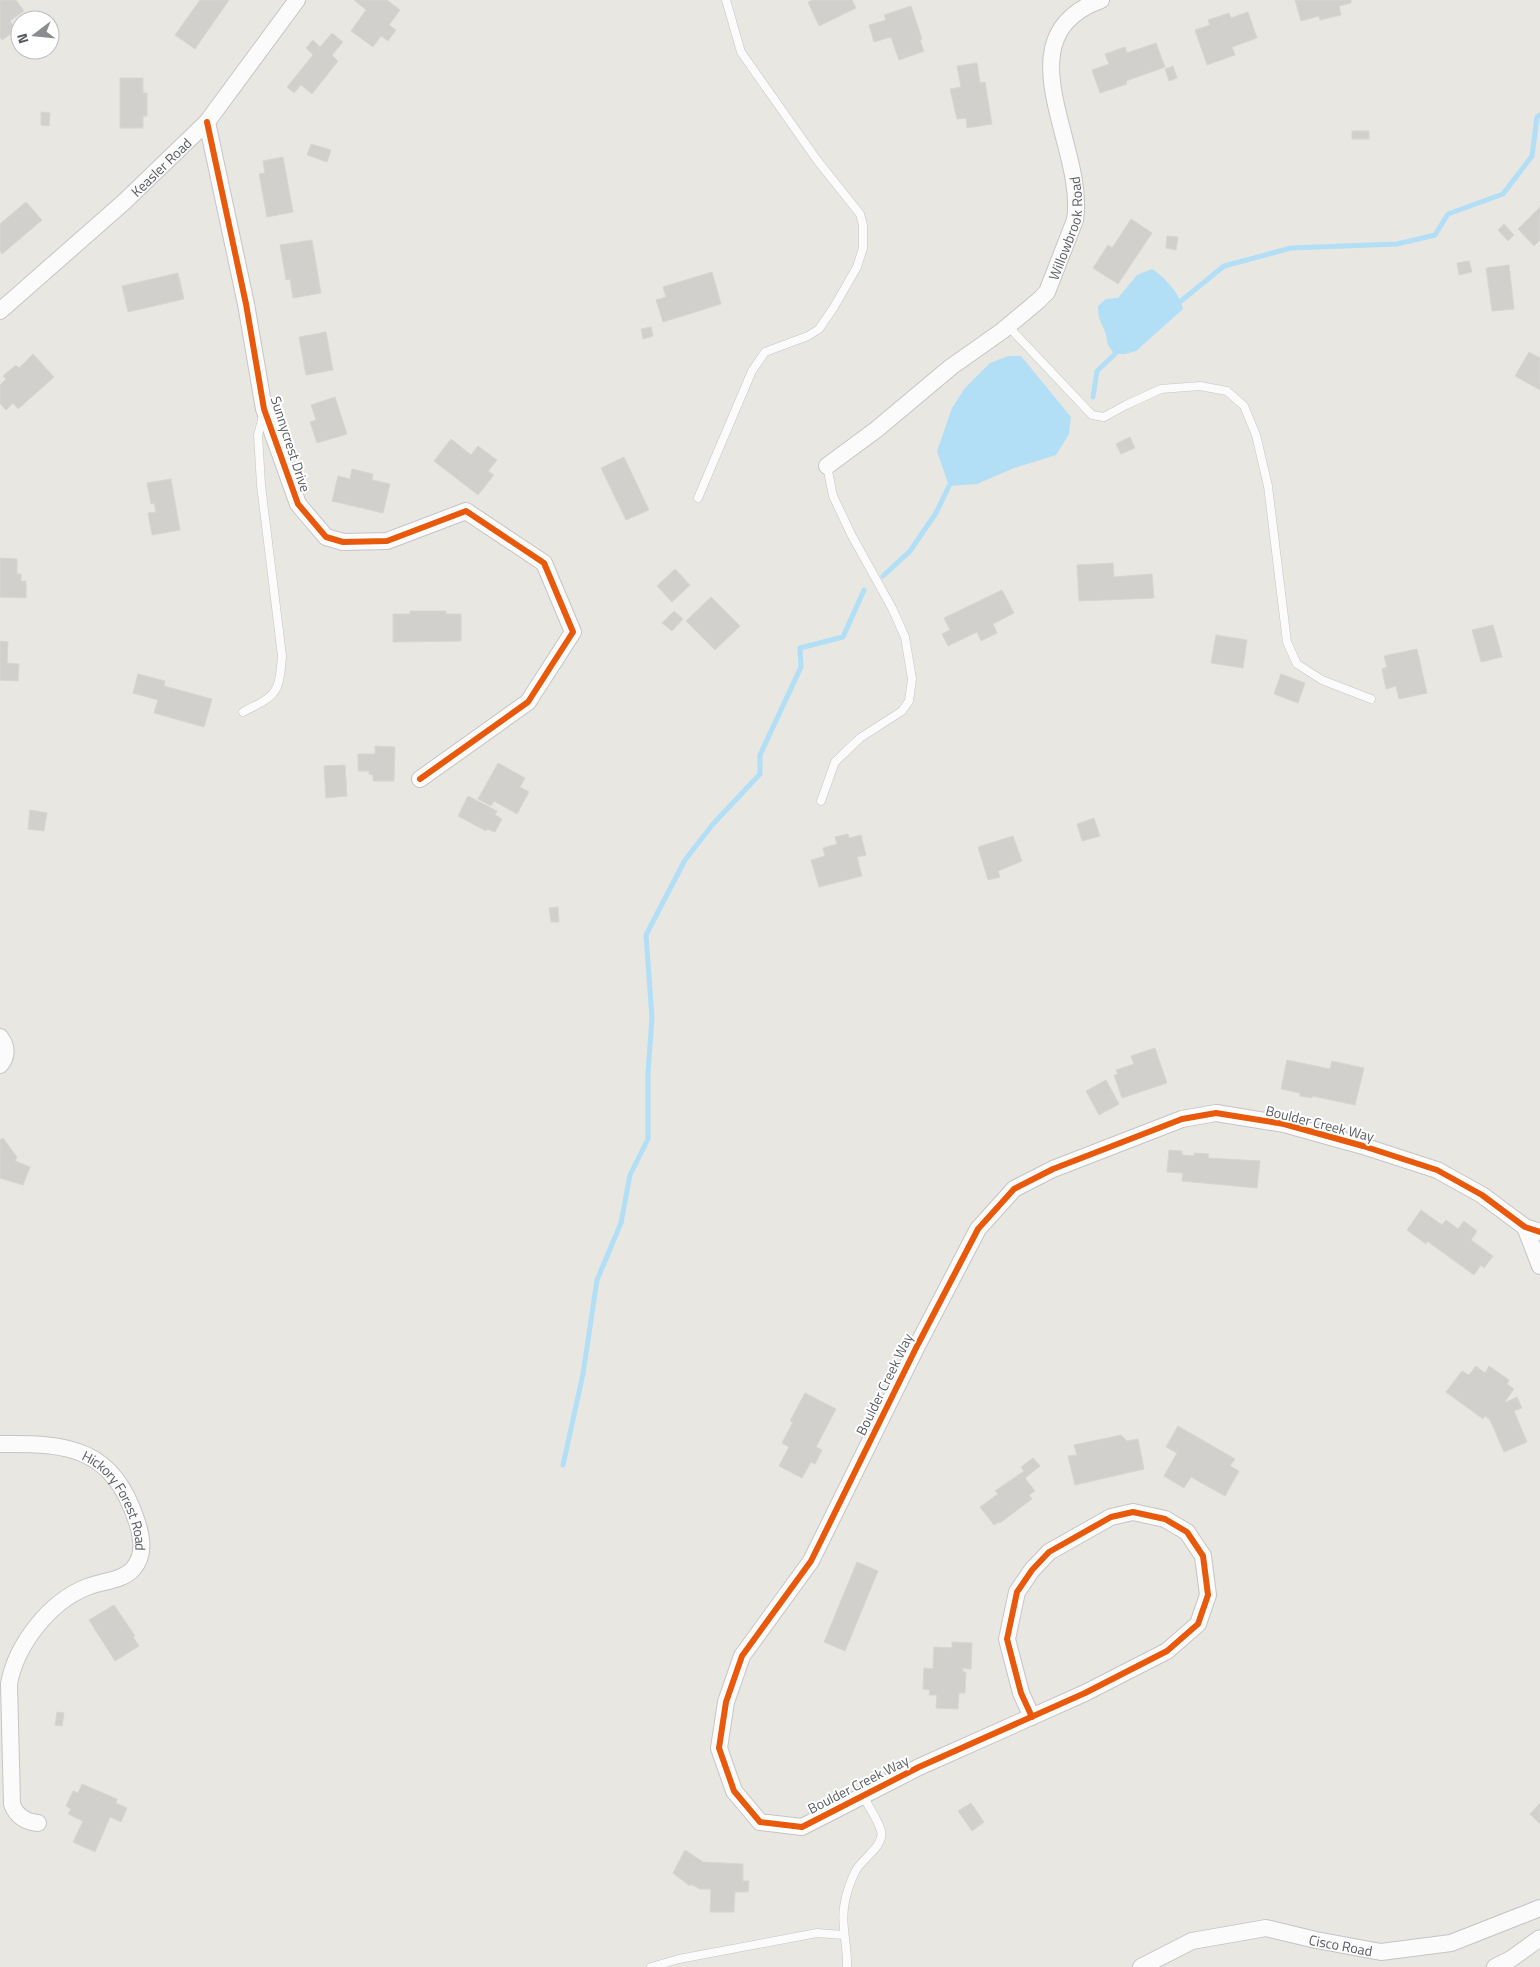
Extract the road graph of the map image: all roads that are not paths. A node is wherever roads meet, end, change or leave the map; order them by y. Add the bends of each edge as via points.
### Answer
1 (297, 0) edge
2 (726, 0) edge
3 (1101, 0) edge
4 (207, 122) junction
5 (0, 311) edge
6 (1008, 326) junction
7 (264, 409) junction
8 (827, 466) joint
9 (698, 498) dead end
10 (1371, 699) dead end
11 (243, 712) dead end
12 (420, 779) dead end
13 (821, 801) dead end
14 (0, 1037) edge
15 (0, 1065) edge
16 (1533, 1230) edge
17 (1540, 1266) edge
18 (0, 1444) edge
19 (1032, 1717) junction
20 (863, 1796) junction
21 (38, 1823) dead end
22 (1540, 1908) edge
23 (844, 1935) junction
24 (1540, 1938) edge
25 (652, 1967) edge
26 (847, 1967) edge
27 (1141, 1967) edge
28 (1495, 1967) edge

1 - 4 street, Keasler Road
2 - 9 lane via 741,52 817,160 860,214 862,248 857,267 819,329 765,352 752,371
3 - 6 street, Willowbrook Road via 1068,20 1056,38 1051,54 1053,86 1076,186 1075,220 1047,292
4 - 5 street, Keasler Road via 124,202
4 - 7 street, Sunnycrest Drive via 246,304
6 - 8 street, Willowbrook Road
6 - 10 lane via 1092,415 1104,417 1161,390 1200,386 1228,391 1244,406 1256,435 1268,486 1287,642 1297,664 1322,680
7 - 11 lane via 258,435 259,452 282,656 280,682 276,690 269,698
7 - 12 street, Sunnycrest Drive via 298,504 326,537 343,542 387,541 466,511 544,563 573,632 528,702
8 - 13 lane via 833,496 905,637 912,680 909,701 902,711 860,738 835,762
14 - 15 street via 6,1049
16 - 17 street
16 - 20 street, Boulder Creek Way via 1482,1195 1437,1170 1284,1124 1216,1113 1182,1119 1053,1169 1014,1189 978,1229 811,1561 742,1656 726,1702 719,1748 734,1791 760,1822 802,1827
18 - 21 street, Hickory Forest Road via 54,1445 95,1458 106,1466 127,1497 142,1543 138,1562 125,1576 87,1587 59,1604 30,1636 11,1670 12,1804 25,1820
19 - 19 street, Boulder Creek Way via 1085,1694 1167,1651 1198,1624 1208,1595 1203,1556 1187,1532 1165,1519 1133,1512 1111,1517 1049,1552 1032,1570 1017,1592 1007,1639 1021,1693
19 - 20 street, Boulder Creek Way via 919,1767
20 - 23 lane via 881,1832 879,1843 855,1871 845,1902
22 - 27 street, Cisco Road via 1451,1943 1381,1952 1266,1928 1192,1941
23 - 25 lane via 817,1932
23 - 26 lane
24 - 28 street

